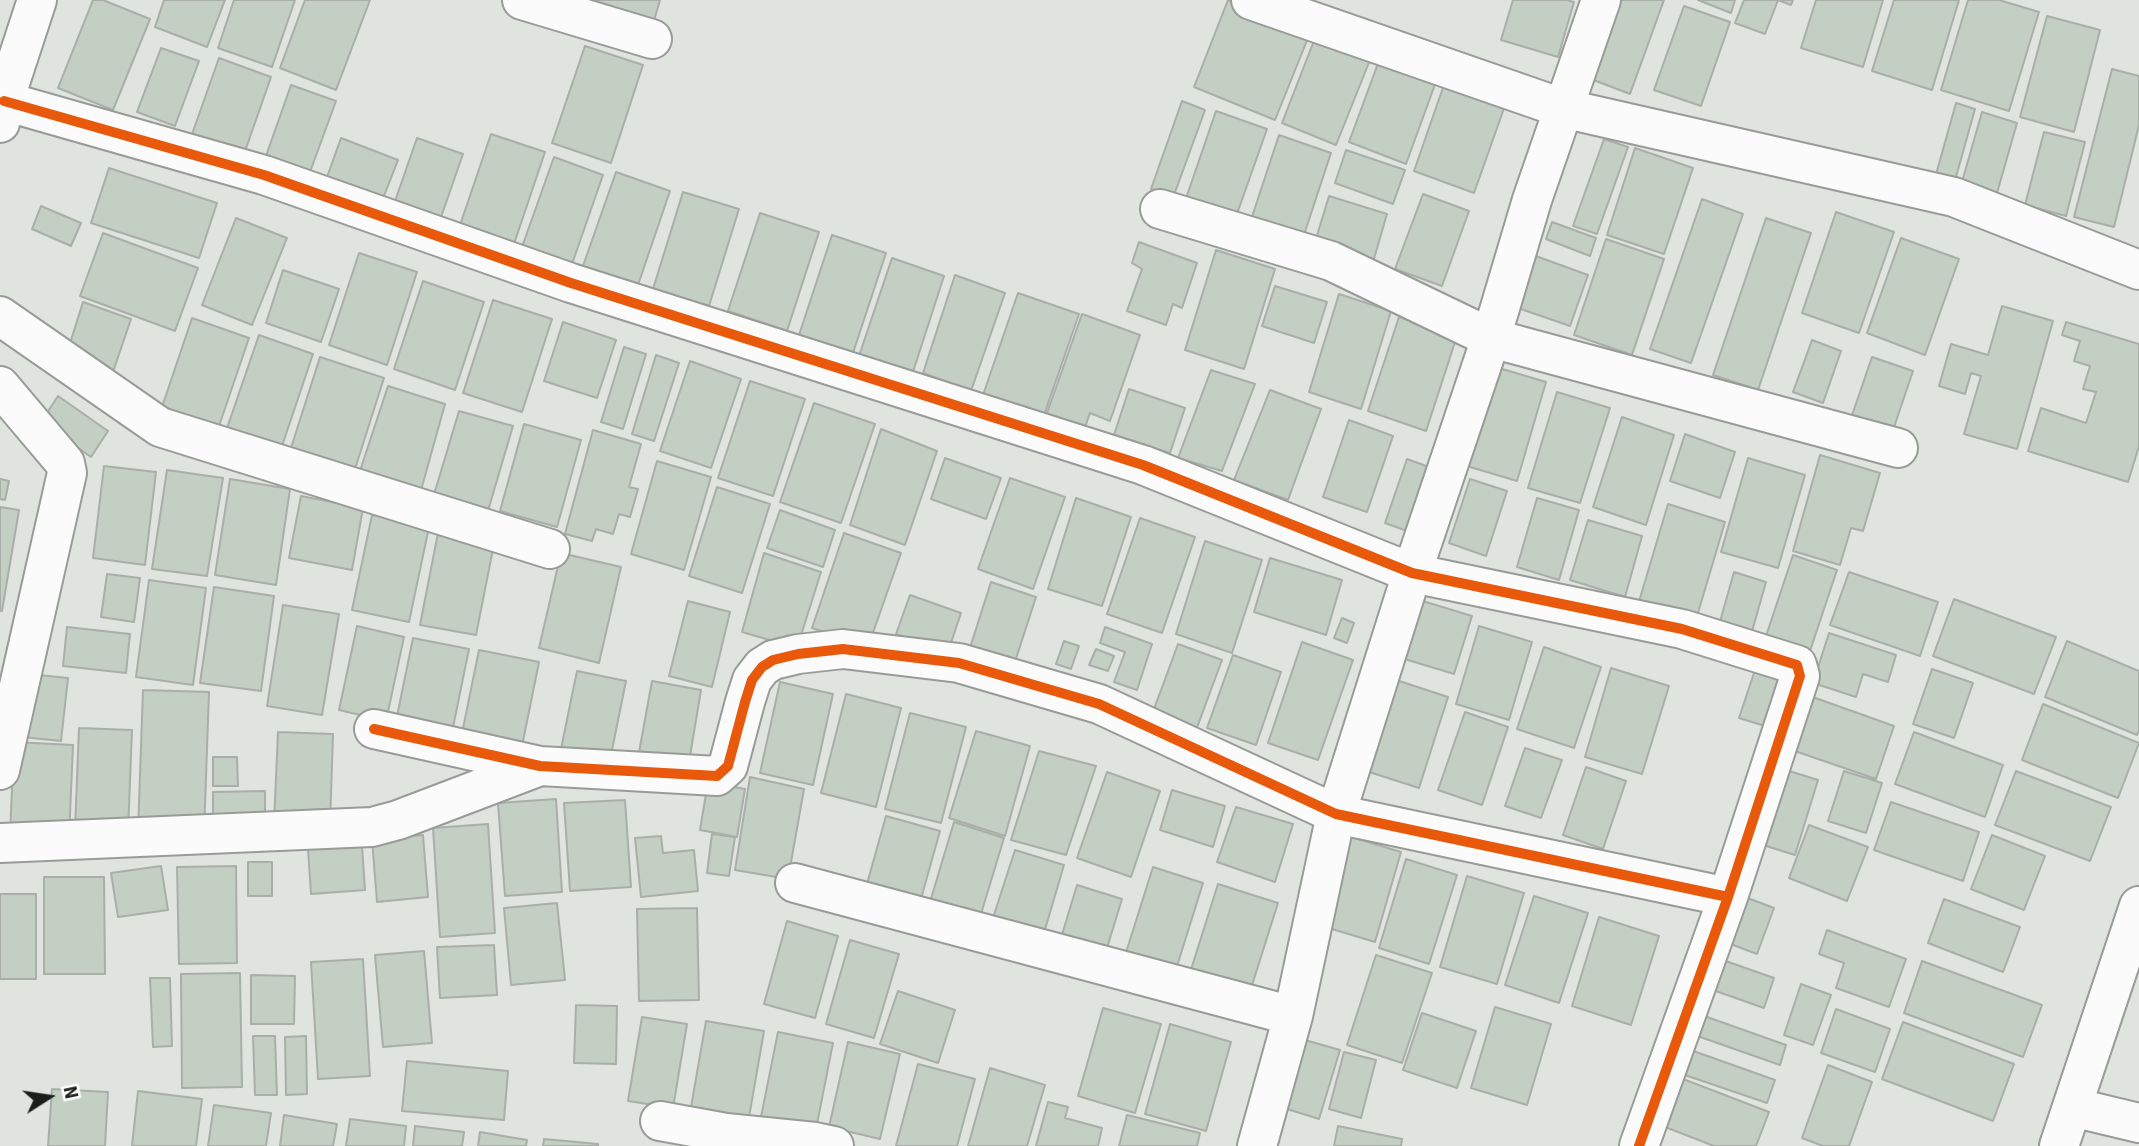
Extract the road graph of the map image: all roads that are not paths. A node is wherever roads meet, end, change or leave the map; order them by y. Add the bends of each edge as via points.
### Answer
1 (37, 0) edge
2 (522, 0) edge
3 (1251, 0) edge
4 (1601, 0) edge
5 (652, 39) dead end
6 (1562, 108) junction
7 (2, 112) edge
8 (1160, 209) dead end
9 (2139, 270) edge
10 (0, 316) edge
11 (1491, 338) junction
12 (0, 386) edge
13 (1898, 448) dead end
14 (550, 549) dead end
15 (1412, 573) junction
16 (374, 729) dead end
17 (540, 766) junction
18 (0, 770) edge
19 (1336, 814) junction
20 (0, 843) edge
21 (795, 883) dead end
22 (1728, 897) junction
23 (2139, 906) edge
24 (1293, 1016) junction
25 (2072, 1107) junction
26 (660, 1121) dead end
27 (2139, 1123) edge
28 (834, 1146) edge
29 (1256, 1146) edge
30 (1639, 1146) edge
31 (2059, 1146) edge

1 - 7 street
2 - 5 street
3 - 6 street
4 - 6 street
6 - 9 street via 1954,197
6 - 11 street
7 - 15 street via 264,175 571,284 1143,465
8 - 11 street via 1331,261
10 - 14 street via 160,428
11 - 13 street
11 - 15 street
12 - 18 street via 65,463 67,473
15 - 19 street
15 - 22 street via 1682,629 1797,665 1800,676
16 - 17 street
17 - 19 street via 717,776 728,766 752,680 762,667 798,654 843,649 959,663 1099,704
17 - 20 street via 372,827
19 - 22 street
19 - 24 street
21 - 24 street
22 - 30 street
23 - 25 street
24 - 29 street
25 - 27 street
25 - 31 street
26 - 28 street

